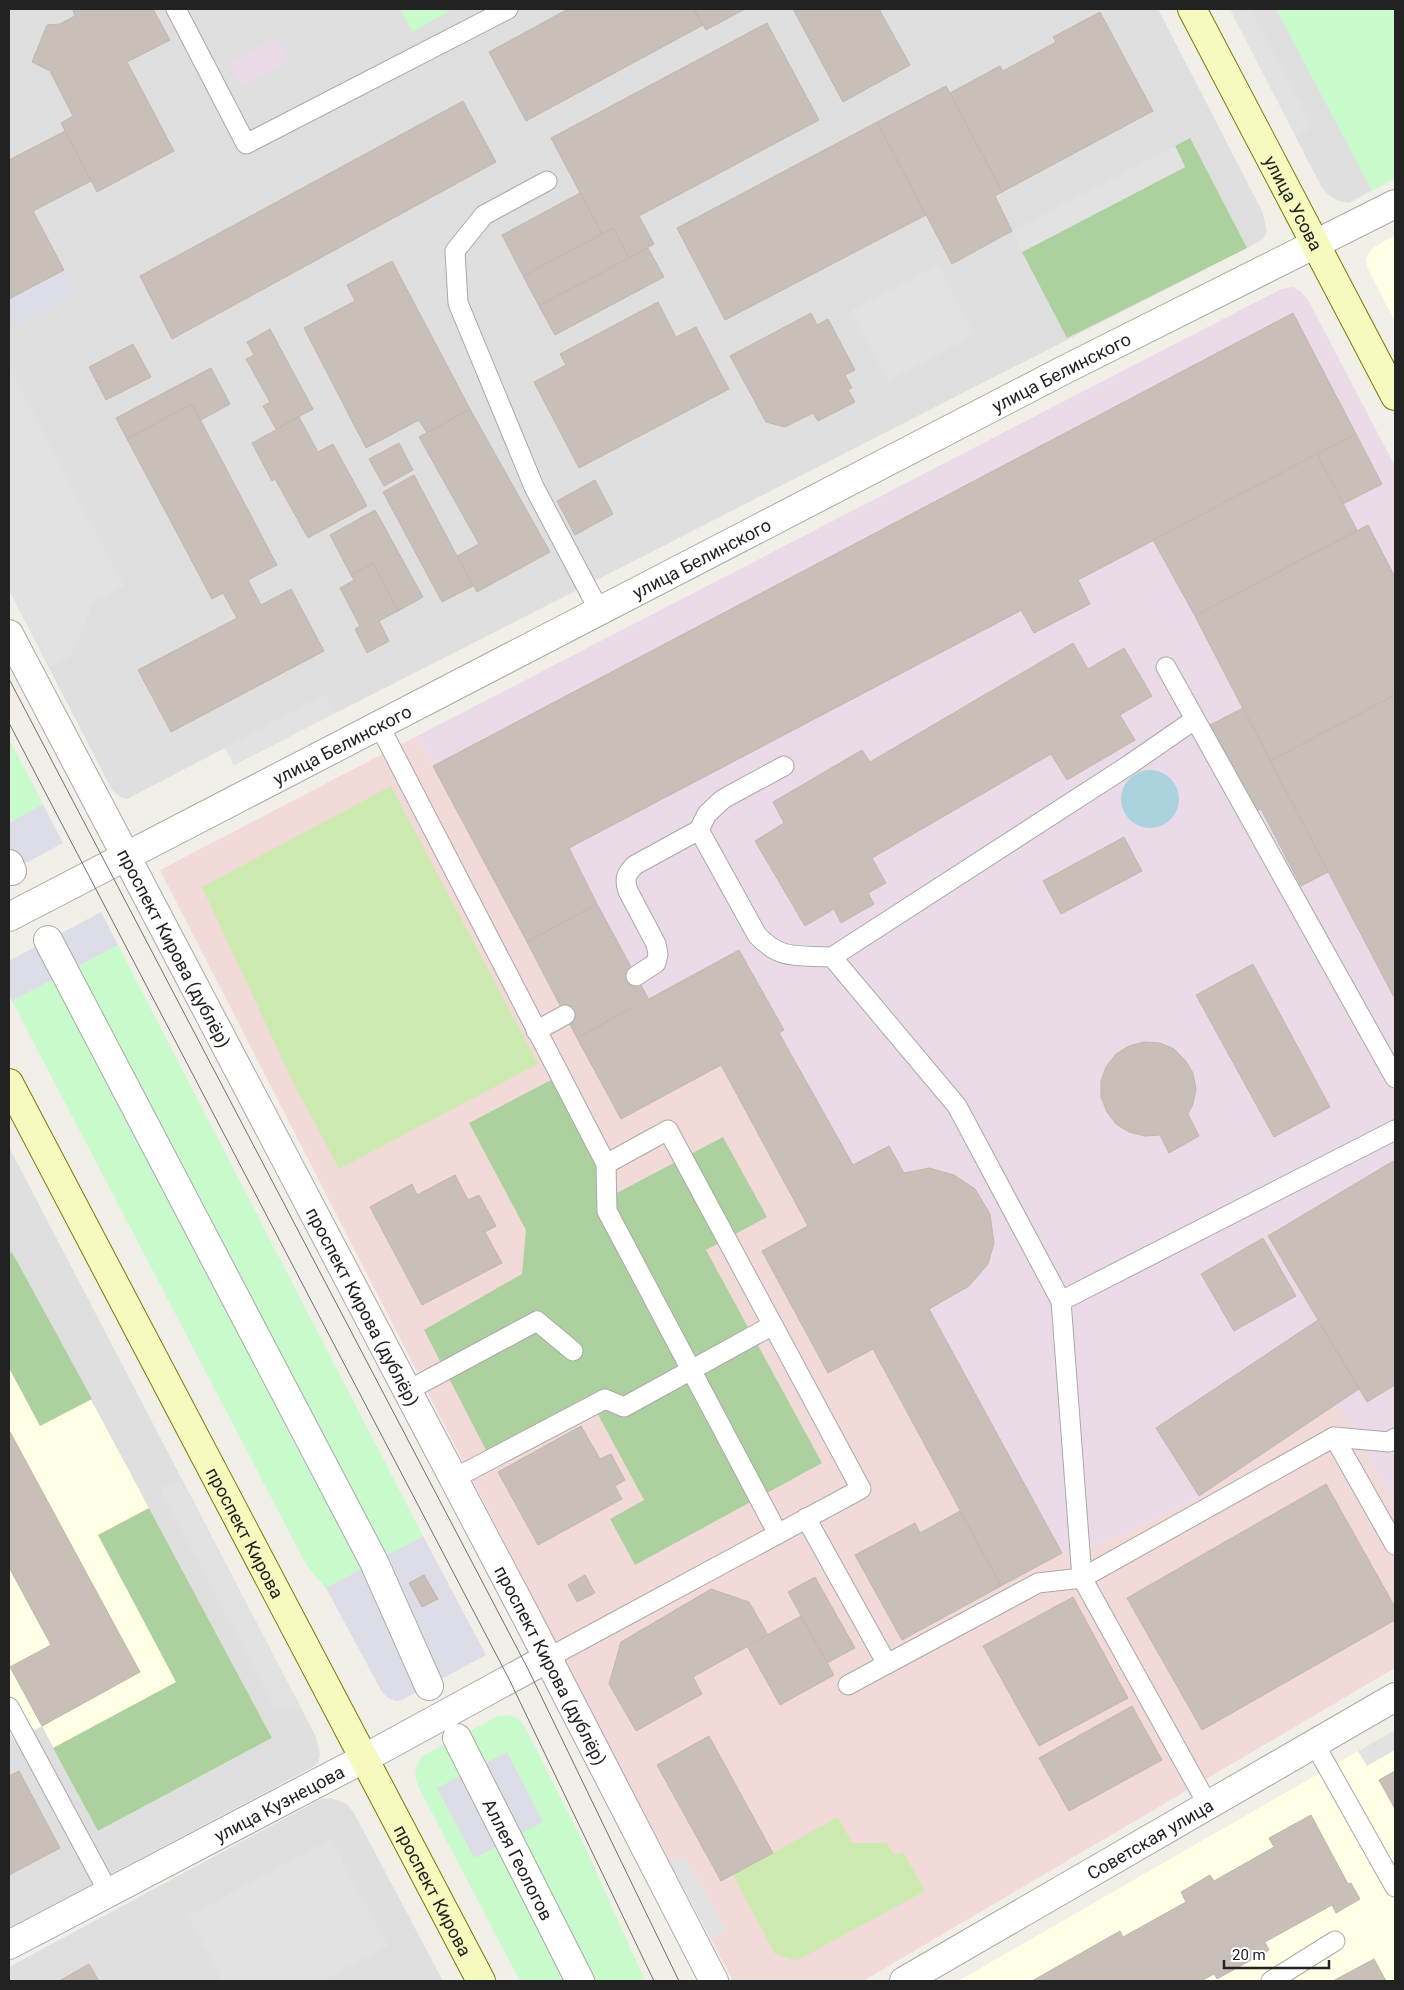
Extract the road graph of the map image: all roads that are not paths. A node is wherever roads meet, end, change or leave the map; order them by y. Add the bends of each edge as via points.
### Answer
1 (176, 9) edge
2 (508, 9) edge
3 (1192, 9) edge
4 (547, 181) dead end
5 (1395, 204) edge
6 (1314, 244) junction
7 (1395, 396) edge
8 (600, 612) junction
9 (9, 634) edge
10 (1166, 667) dead end
11 (1194, 720) junction
12 (379, 725) junction
13 (784, 766) dead end
14 (699, 830) junction
15 (125, 857) junction
16 (9, 916) edge
17 (48, 940) dead end
18 (832, 957) junction
19 (636, 976) dead end
20 (565, 1015) dead end
21 (536, 1031) junction
22 (1395, 1078) edge
23 (9, 1083) edge
24 (1395, 1130) edge
25 (606, 1164) junction
26 (1061, 1301) junction
27 (773, 1325) junction
28 (573, 1351) dead end
29 (691, 1370) junction
30 (407, 1391) junction
31 (1334, 1437) junction
32 (1395, 1438) edge
33 (453, 1479) junction
34 (806, 1518) junction
35 (778, 1534) junction
36 (1395, 1545) edge
37 (1082, 1578) junction
38 (548, 1658) junction
39 (887, 1664) junction
40 (848, 1685) dead end
41 (429, 1686) dead end
42 (1395, 1697) edge
43 (9, 1707) edge
44 (456, 1738) dead end
45 (1314, 1743) junction
46 (364, 1758) junction
47 (1208, 1805) junction
48 (1395, 1887) edge
49 (109, 1893) junction
50 (1334, 1941) dead end
51 (9, 1945) edge
52 (481, 1981) edge
53 (580, 1981) edge
54 (714, 1981) edge
55 (904, 1981) edge
56 (1271, 1981) edge

1 - 2 lane via 246,144
3 - 6 main road, улица Усова
4 - 8 lane via 484,215 455,251 458,303 534,487
5 - 6 street, улица Белинского
6 - 7 main road, улица Усова
6 - 8 street, улица Белинского via 1066,369
8 - 12 street, улица Белинского
9 - 15 street, проспект Кирова (дублёр)
10 - 11 lane
11 - 18 lane
11 - 22 lane
12 - 15 street, улица Белинского
12 - 21 lane
13 - 14 lane via 723,799 707,814
14 - 18 lane via 758,935 769,948 783,955
14 - 19 lane via 627,872 628,891 658,954 656,963
15 - 16 street, улица Белинского
15 - 30 street, проспект Кирова (дублёр)
17 - 41 street via 369,1553
18 - 26 lane via 957,1106
20 - 21 lane
21 - 25 lane
23 - 46 main road, проспект Кирова
24 - 26 lane
25 - 27 lane via 668,1130
25 - 29 lane via 607,1211
26 - 37 lane
27 - 29 lane
27 - 34 lane via 861,1489
28 - 30 lane via 537,1321
29 - 33 lane via 624,1407 605,1400
29 - 35 lane
30 - 33 street, проспект Кирова (дублёр)
31 - 32 lane via 1388,1442
31 - 36 lane
31 - 37 lane
33 - 38 street, проспект Кирова (дублёр)
34 - 35 lane
34 - 39 lane
35 - 38 lane
37 - 39 lane via 1038,1583
37 - 47 lane
38 - 46 street, улица Кузнецова
38 - 54 street, проспект Кирова (дублёр)
39 - 40 lane
42 - 45 street, Советская улица
43 - 49 lane
44 - 53 street, Аллея Геологов
45 - 47 street, Советская улица
45 - 48 lane
46 - 49 street, улица Кузнецова
46 - 52 main road, проспект Кирова
47 - 55 street, Советская улица
49 - 51 street, улица Кузнецова
50 - 56 lane

